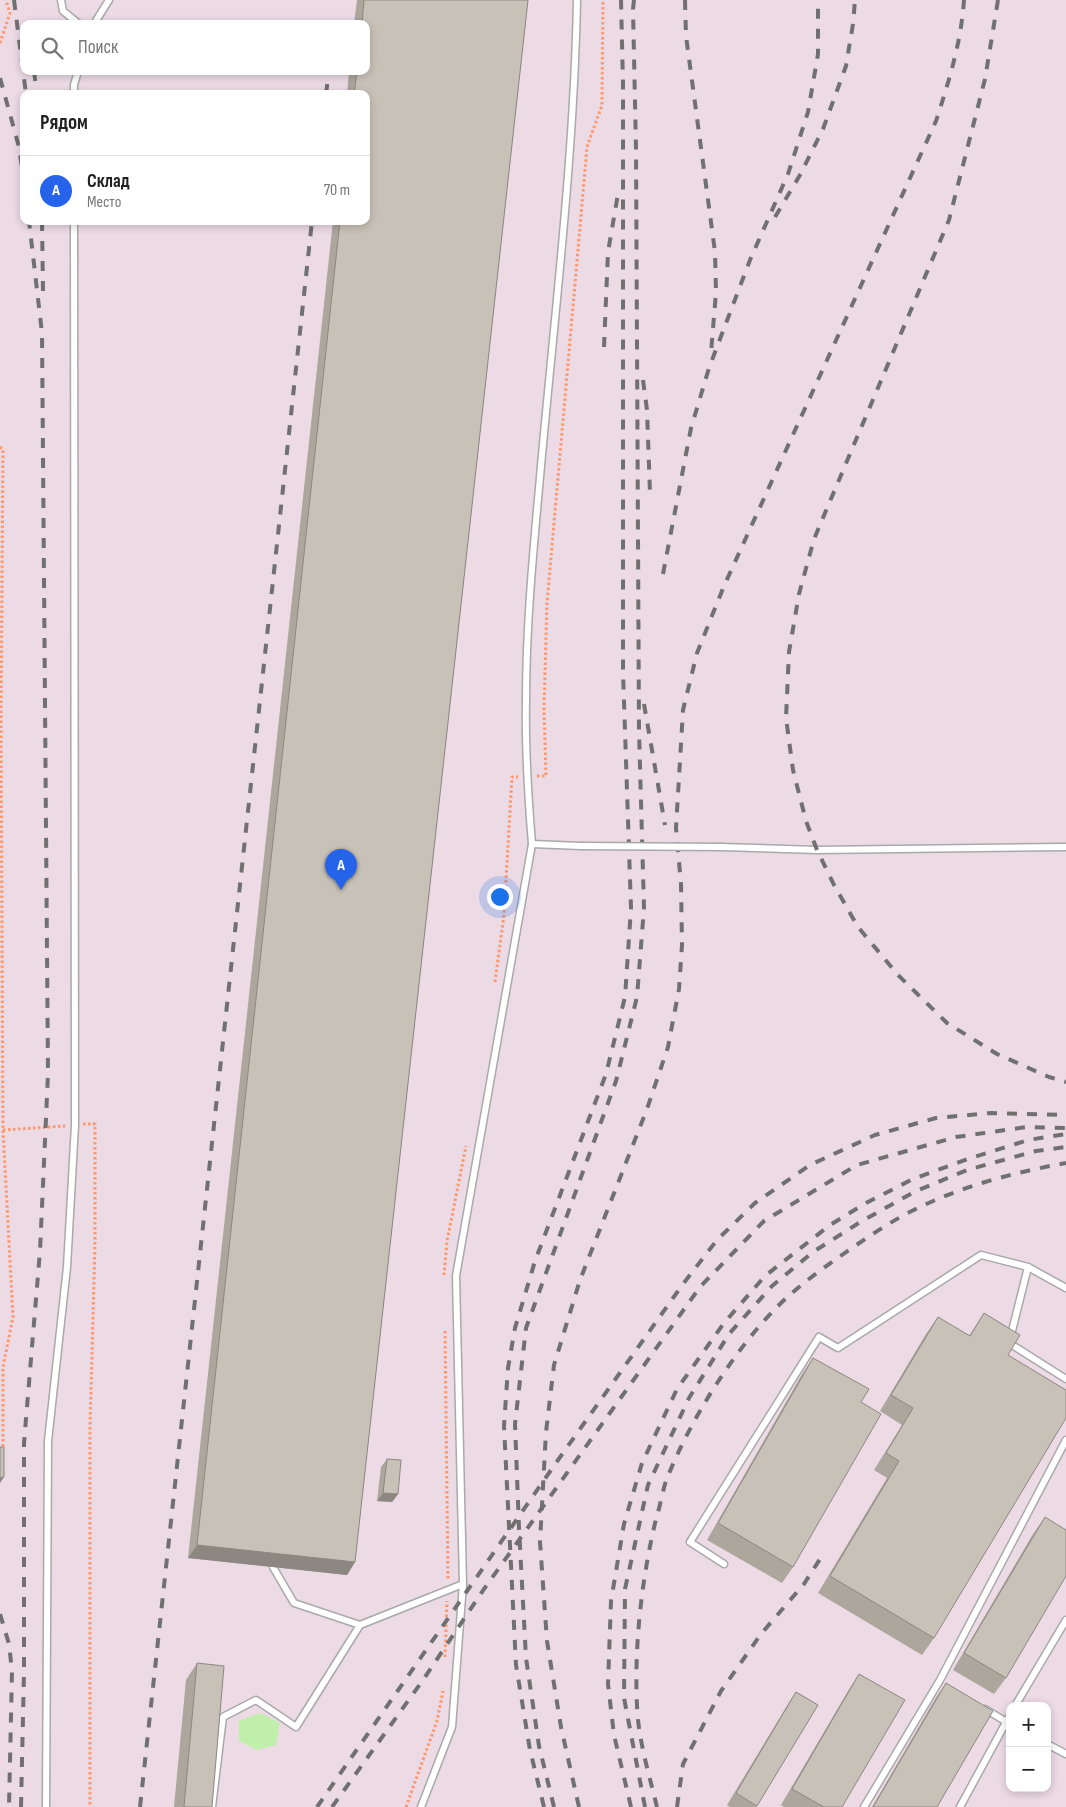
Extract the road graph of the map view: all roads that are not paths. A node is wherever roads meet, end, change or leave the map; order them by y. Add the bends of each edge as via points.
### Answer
1 (61, 0) edge
2 (109, 0) edge
3 (577, 0) edge
4 (74, 20) edge
5 (96, 20) edge
6 (77, 75) edge
7 (74, 90) edge
8 (74, 225) edge
9 (532, 844) junction
10 (1066, 847) edge
11 (1028, 1267) junction
12 (1066, 1288) edge
13 (1066, 1379) edge
14 (1066, 1440) edge
15 (724, 1564) dead end
16 (274, 1567) edge
17 (463, 1584) junction
18 (1066, 1620) edge
19 (360, 1625) junction
20 (940, 1680) junction
21 (948, 1685) edge
22 (1017, 1702) edge
23 (981, 1706) edge
24 (1006, 1722) edge
25 (1006, 1726) edge
26 (1051, 1746) edge
27 (1066, 1754) edge
28 (46, 1807) edge
29 (212, 1807) edge
30 (422, 1807) edge
31 (864, 1807) edge
32 (960, 1807) edge

1 - 4 lane via 63,11
2 - 5 lane
3 - 9 lane via 566,200 530,594 526,699
6 - 7 lane
8 - 28 lane via 75,1124 68,1267 48,1441
9 - 10 lane, bridge via 817,850
9 - 17 lane via 456,1276
11 - 12 lane
11 - 13 lane via 1009,1343
11 - 15 lane via 981,1256 838,1348 819,1337 690,1542
14 - 20 lane
16 - 19 lane via 294,1603
17 - 19 lane
17 - 30 lane via 452,1727
18 - 22 lane
19 - 29 lane via 296,1726 256,1700 223,1717
20 - 21 lane
20 - 31 lane
23 - 24 lane
25 - 32 lane
26 - 27 lane

